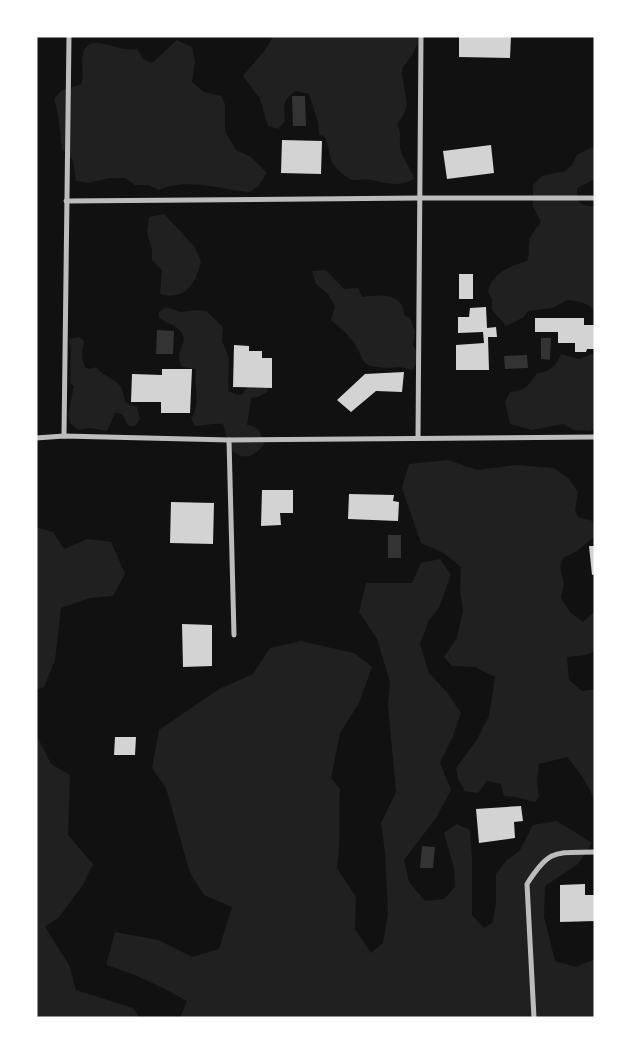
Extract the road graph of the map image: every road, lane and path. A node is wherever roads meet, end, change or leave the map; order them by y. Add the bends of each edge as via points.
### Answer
1 (69, 36) edge
2 (421, 36) edge
3 (420, 198) junction
4 (595, 198) edge
5 (66, 202) junction
6 (64, 436) junction
7 (595, 437) edge
8 (36, 438) edge
9 (418, 438) junction
10 (229, 440) junction
11 (234, 635) dead end
12 (595, 852) edge
13 (534, 1018) edge

1 - 5 street
2 - 3 street
3 - 4 street
3 - 5 street
3 - 9 street
5 - 6 street
6 - 8 street
6 - 10 street
7 - 9 street
9 - 10 street
10 - 11 street
12 - 13 street via 555,853 539,865 527,884

